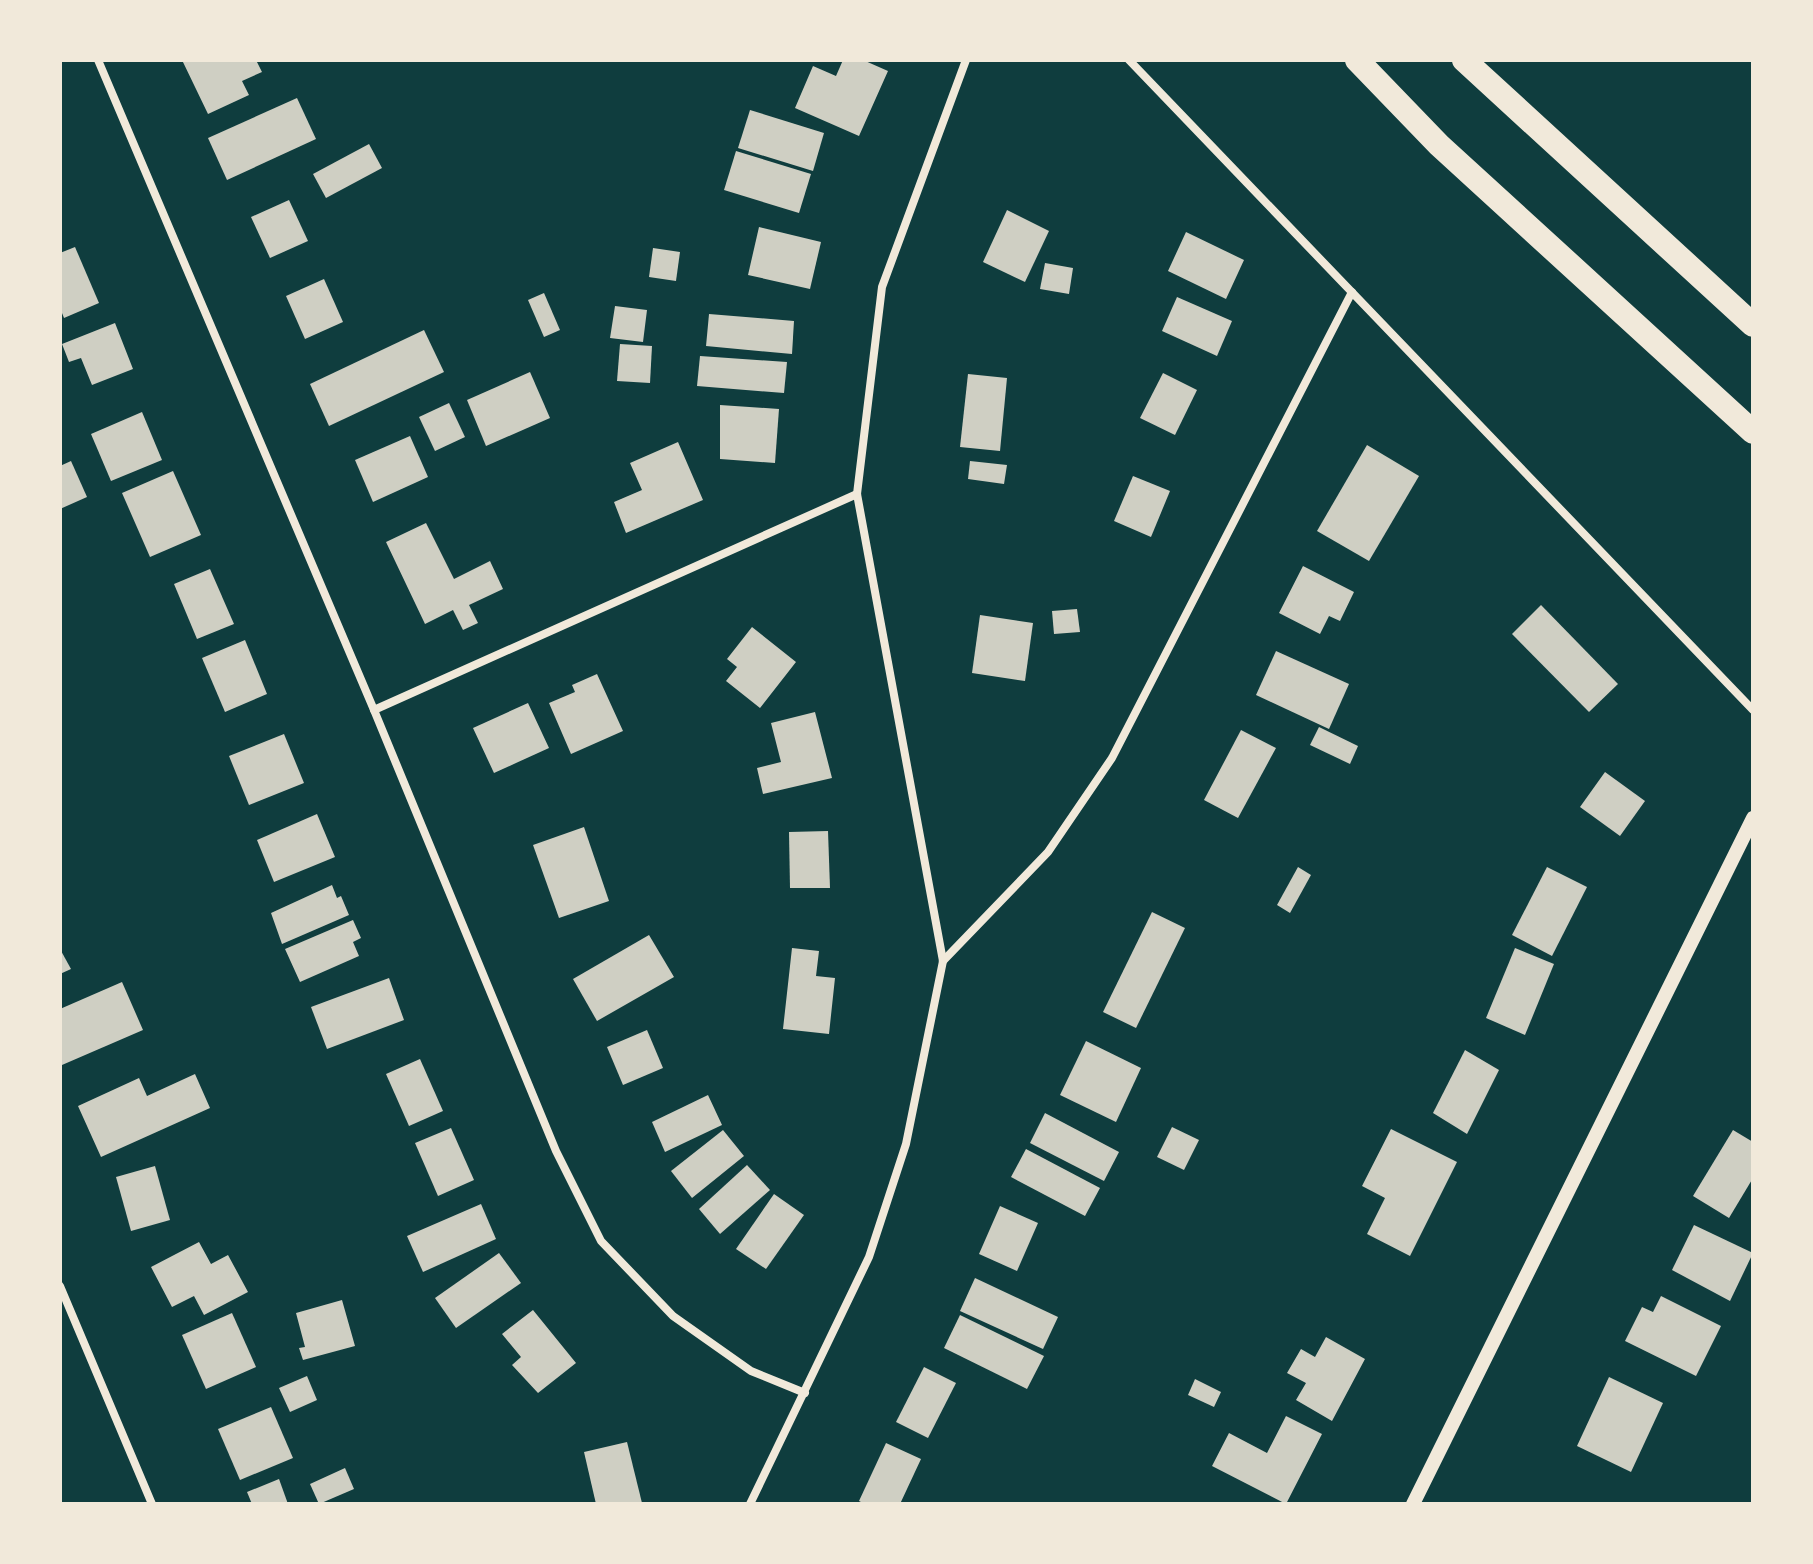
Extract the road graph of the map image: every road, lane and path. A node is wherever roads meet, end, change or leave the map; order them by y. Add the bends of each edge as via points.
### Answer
1 (98, 60) edge
2 (966, 60) edge
3 (1129, 60) edge
4 (1357, 60) edge
5 (1464, 60) edge
6 (1352, 292) junction
7 (1753, 325) edge
8 (1753, 432) edge
9 (857, 494) junction
10 (374, 710) junction
11 (1753, 710) edge
12 (1753, 818) edge
13 (943, 961) junction
14 (60, 1286) edge
15 (805, 1393) junction
16 (152, 1504) edge
17 (750, 1504) edge
18 (1413, 1504) edge

1 - 10 street
2 - 9 street via 882,287
3 - 6 street
4 - 8 highway via 1439,145
5 - 7 highway
6 - 11 street
6 - 13 street via 1112,758 1048,852
9 - 10 street
9 - 13 street
10 - 15 street via 556,1151 601,1241 673,1316 751,1371
12 - 18 street
13 - 15 street via 906,1144 869,1257
14 - 16 street
15 - 17 street

